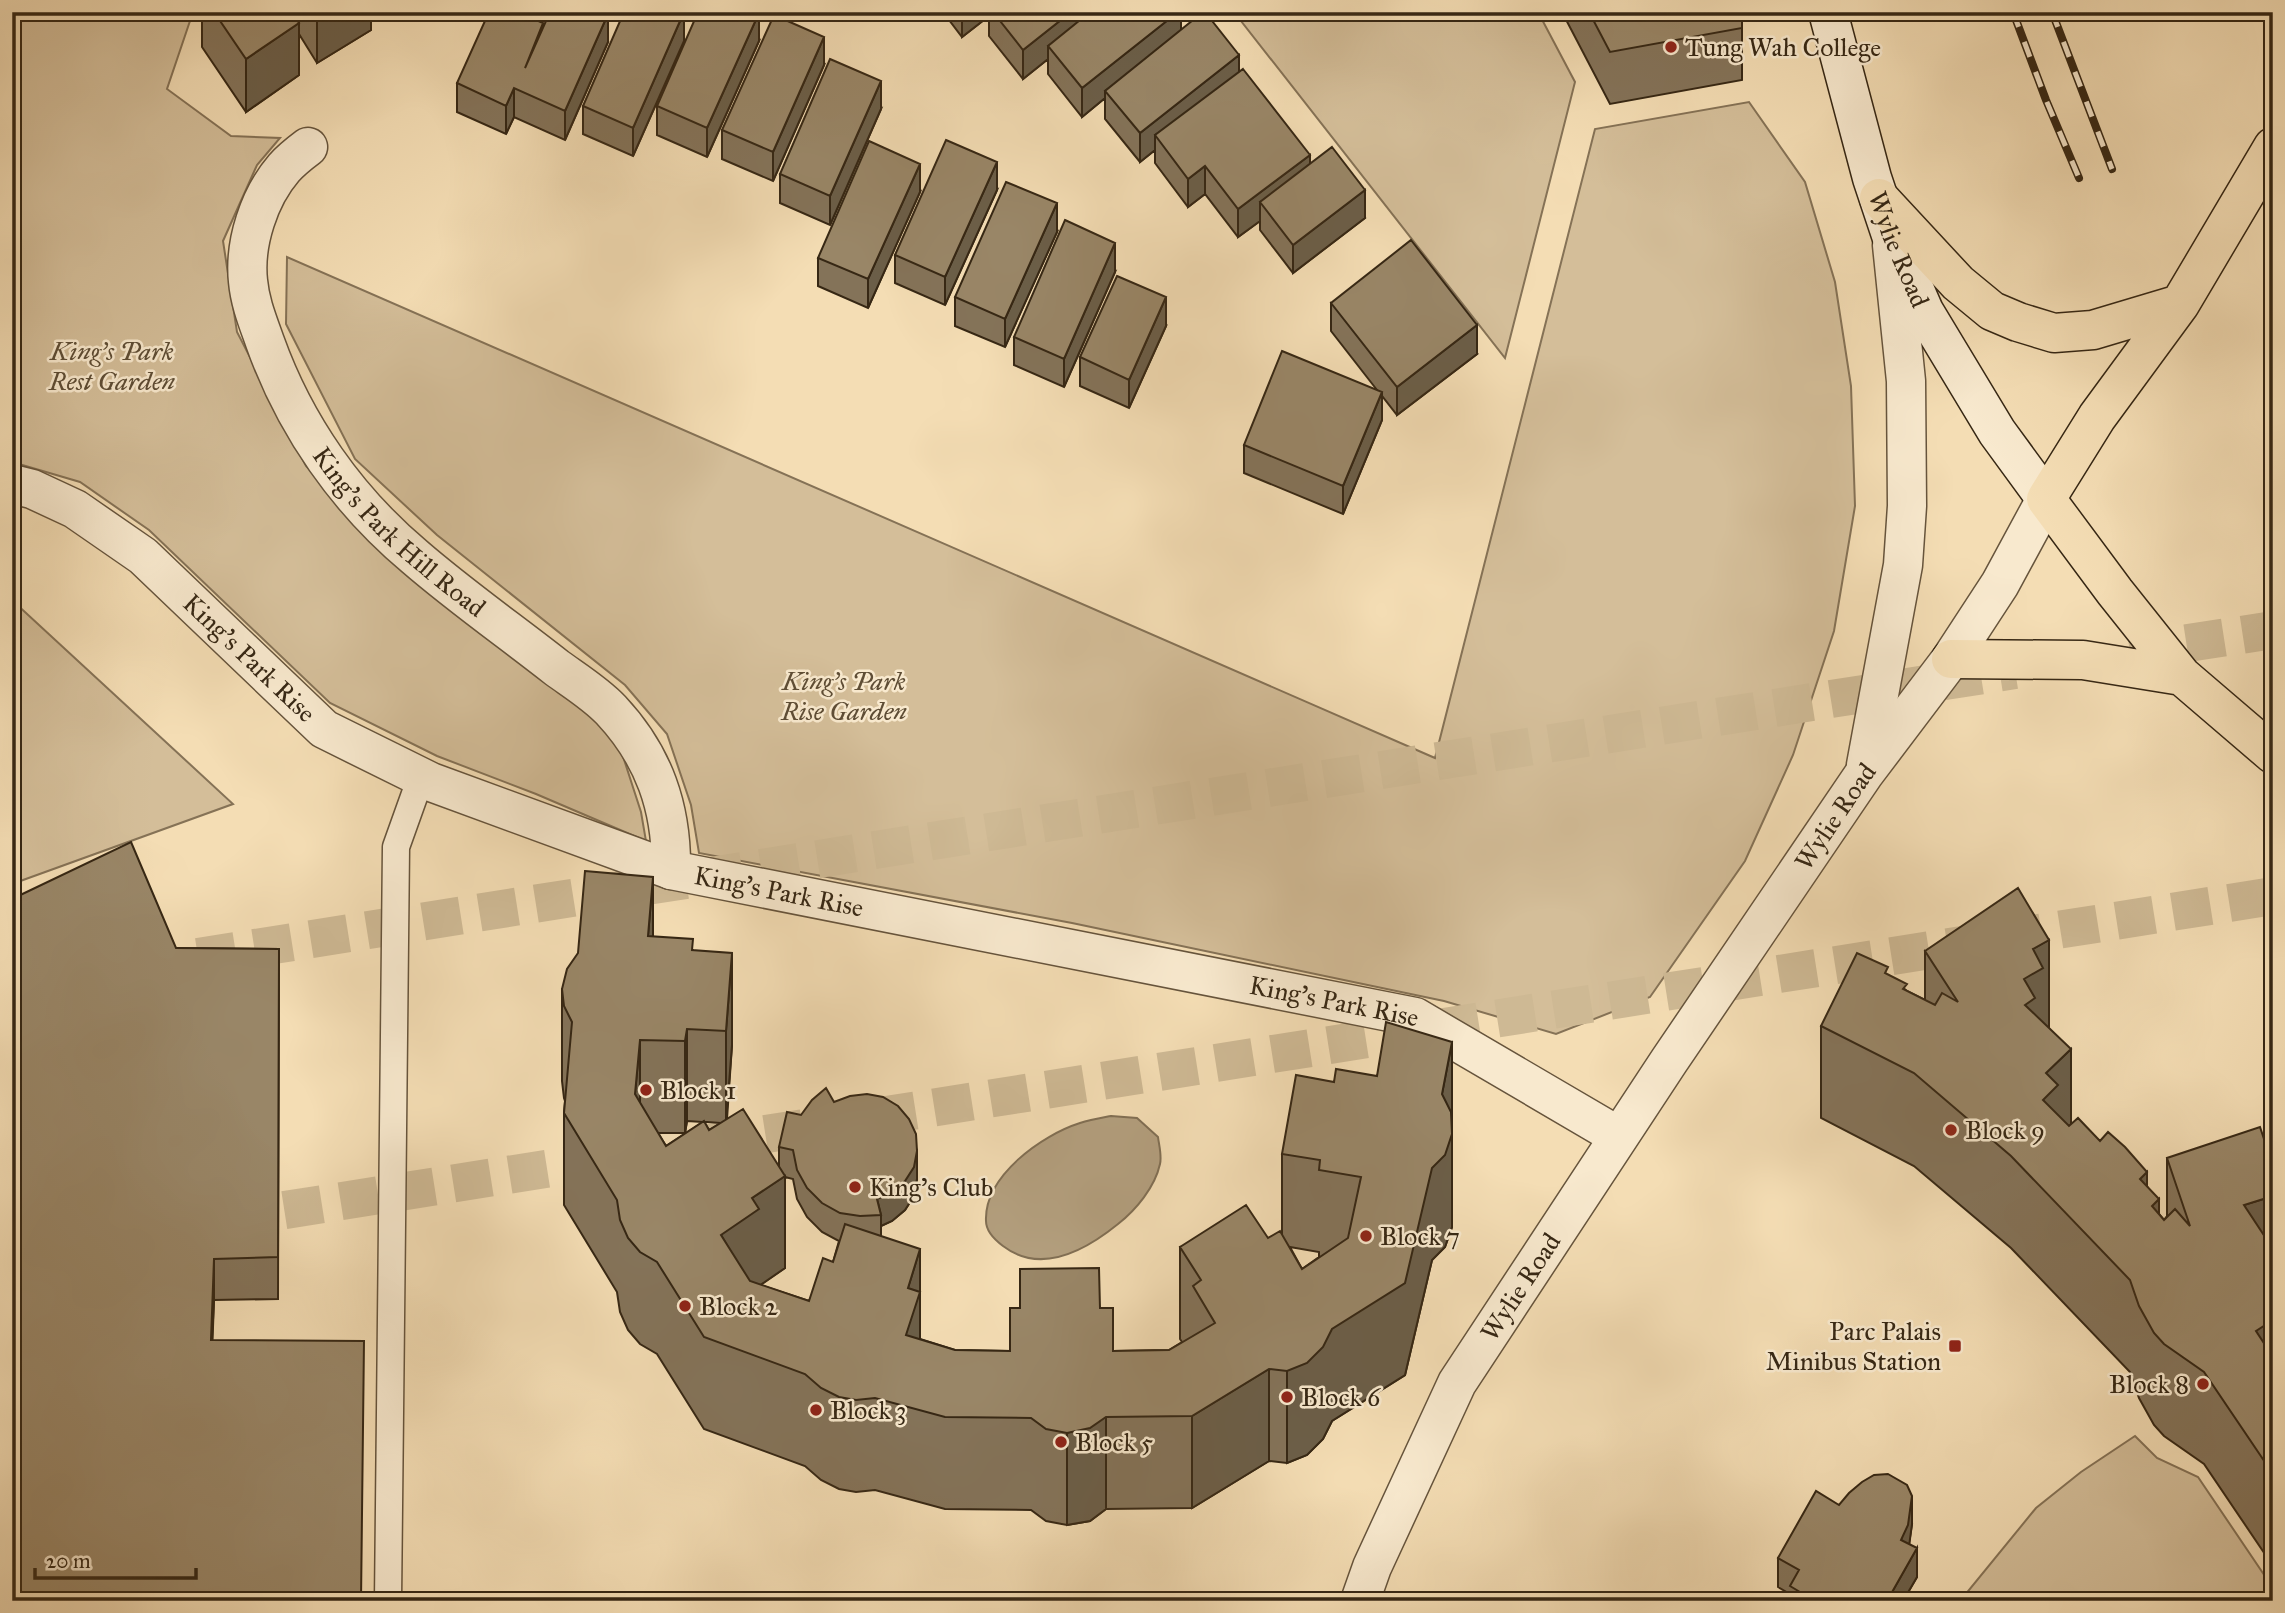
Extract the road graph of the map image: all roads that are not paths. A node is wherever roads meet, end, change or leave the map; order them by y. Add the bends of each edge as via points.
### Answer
1 (1828, 12) edge
2 (308, 147) dead end
3 (2273, 147) edge
4 (1879, 198) junction
5 (1891, 235) junction
6 (2180, 304) junction
7 (12, 484) edge
8 (2046, 499) junction
9 (1951, 659) junction
10 (2182, 676) junction
11 (2273, 754) edge
12 (1864, 774) junction
13 (421, 777) junction
14 (671, 870) junction
15 (1618, 1136) junction
16 (388, 1601) edge
17 (1360, 1601) edge

1 - 4 street, Wylie Road
2 - 14 street, King's Park Hill Road via 285,167 268,192 256,220 247,280 273,366 300,420 332,470 370,516 414,557 611,709 647,757 667,812
3 - 6 highway
4 - 5 street, Wylie Road
4 - 6 highway via 1958,283 1992,311 2018,322 2054,333 2093,330
5 - 8 street, Wylie Road via 1924,311 1997,432
5 - 12 street via 1906,381 1907,506 1903,565
6 - 8 highway via 2097,416
7 - 13 street, King's Park Rise via 75,509 143,556 324,729
8 - 9 street, Wylie Road via 2000,584
8 - 10 highway
9 - 10 highway via 2083,660
9 - 12 street, Wylie Road
10 - 11 highway
12 - 15 street, Wylie Road
13 - 14 street, King's Park Rise
13 - 16 lane via 396,847
14 - 15 street, King's Park Rise via 1415,1017
15 - 17 street, Wylie Road via 1457,1383

